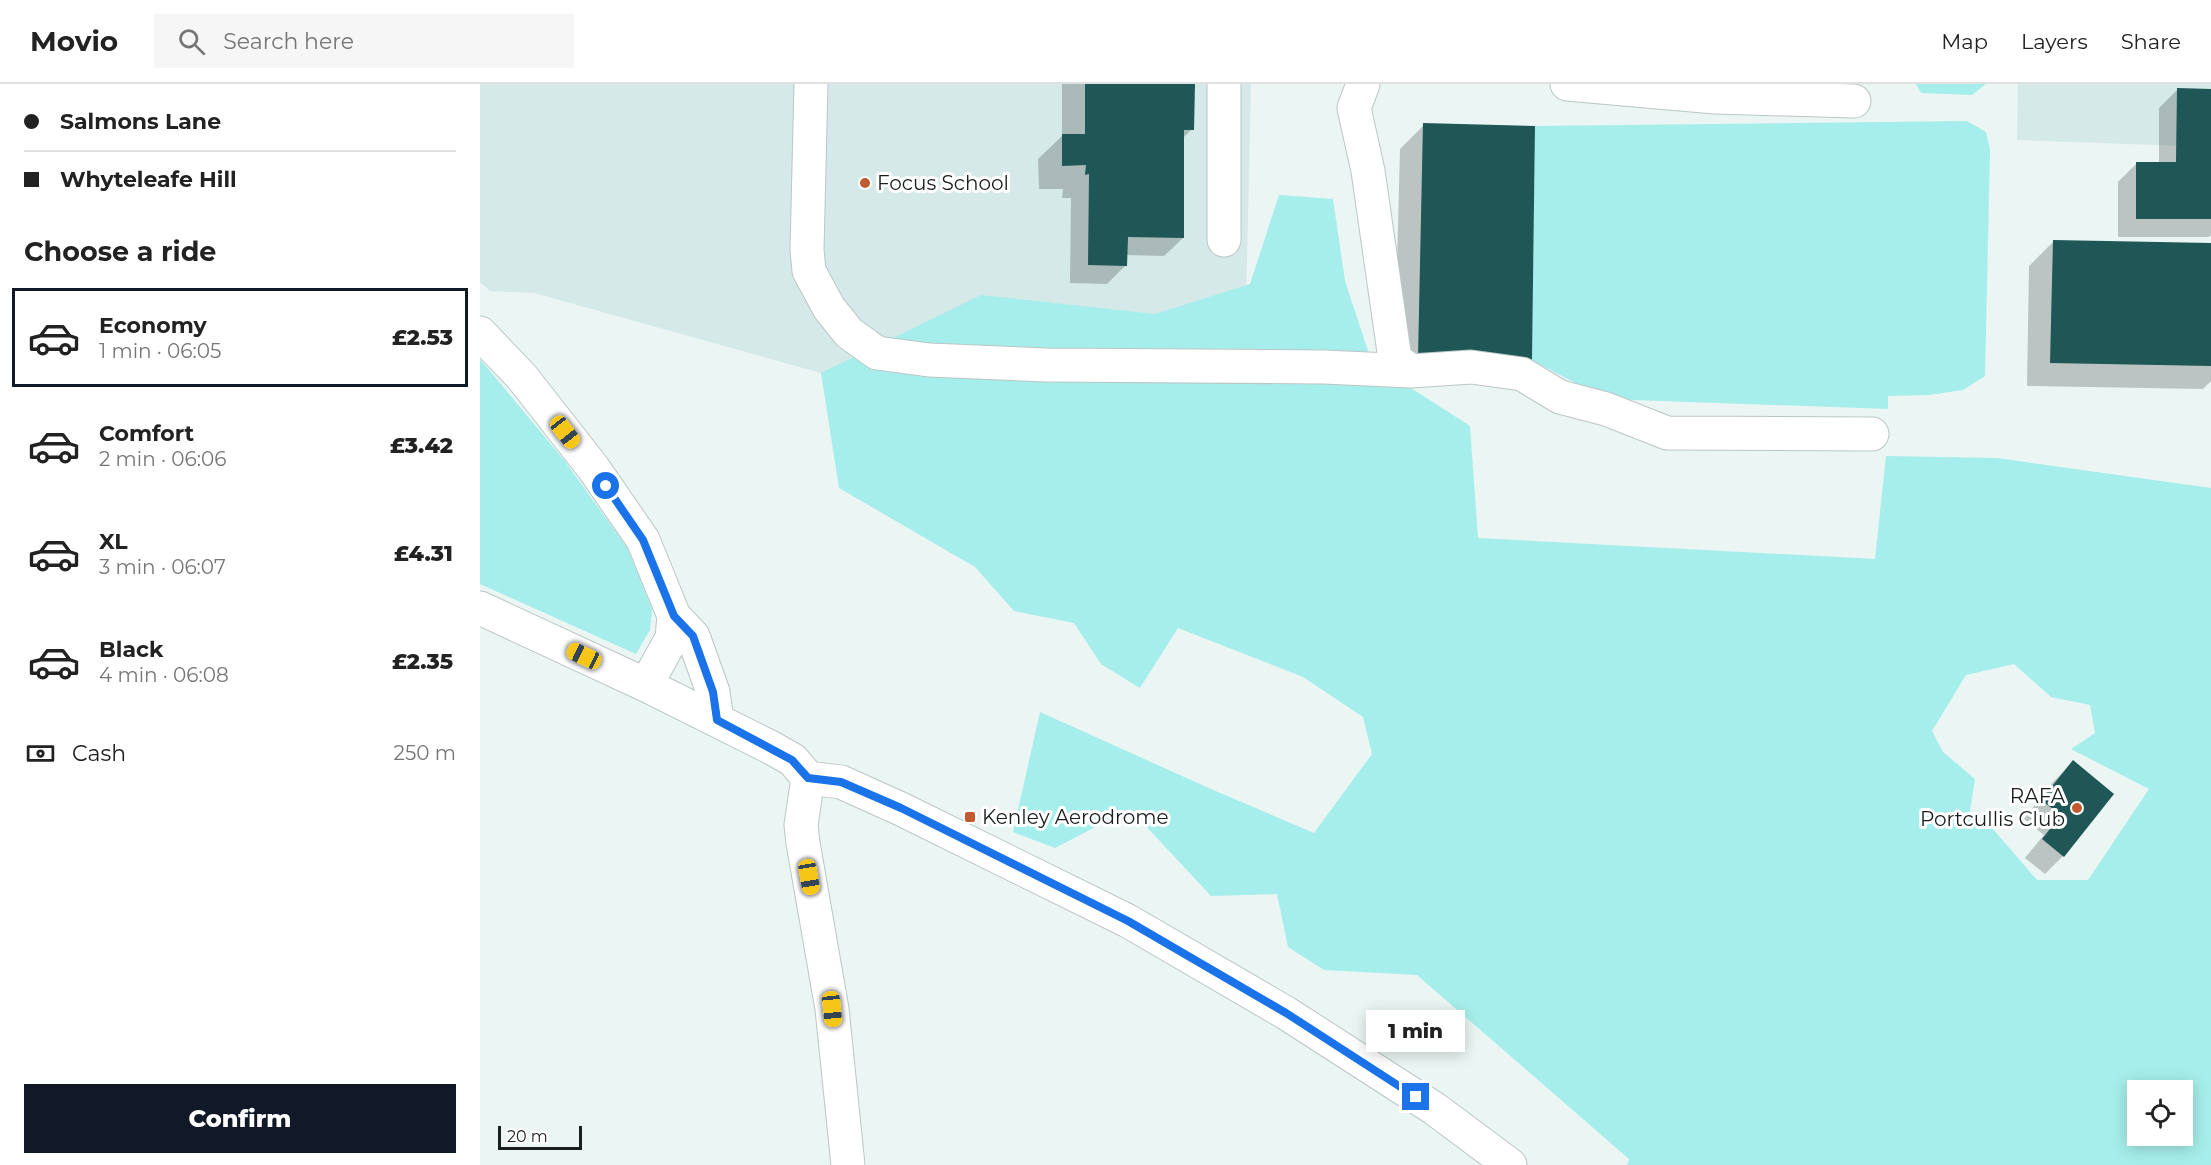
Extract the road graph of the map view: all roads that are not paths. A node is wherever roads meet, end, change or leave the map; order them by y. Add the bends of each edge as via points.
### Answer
1 (811, 84) edge
2 (1224, 84) edge
3 (1363, 84) edge
4 (1567, 84) edge
5 (1854, 101) dead end
6 (1224, 240) dead end
7 (480, 333) edge
8 (1411, 371) junction
9 (1872, 434) dead end
10 (480, 608) edge
11 (674, 616) junction
12 (646, 685) junction
13 (717, 720) junction
14 (808, 778) junction
15 (848, 1165) edge
16 (1510, 1165) edge

1 - 8 street via 809,271 829,308 849,333 877,353 929,360 1047,365
2 - 6 street
3 - 8 street via 1354,108 1368,171 1395,359
4 - 5 street via 1715,97
7 - 11 street via 522,377 637,531
8 - 9 street via 1471,367 1522,374 1560,398 1606,409 1667,433
10 - 12 street
11 - 12 street via 672,638
11 - 13 street via 693,636 713,692
12 - 13 street
13 - 14 street via 792,760
14 - 15 street via 801,825 832,1009
14 - 16 street via 841,782 901,808 1128,921 1286,1013 1435,1109

